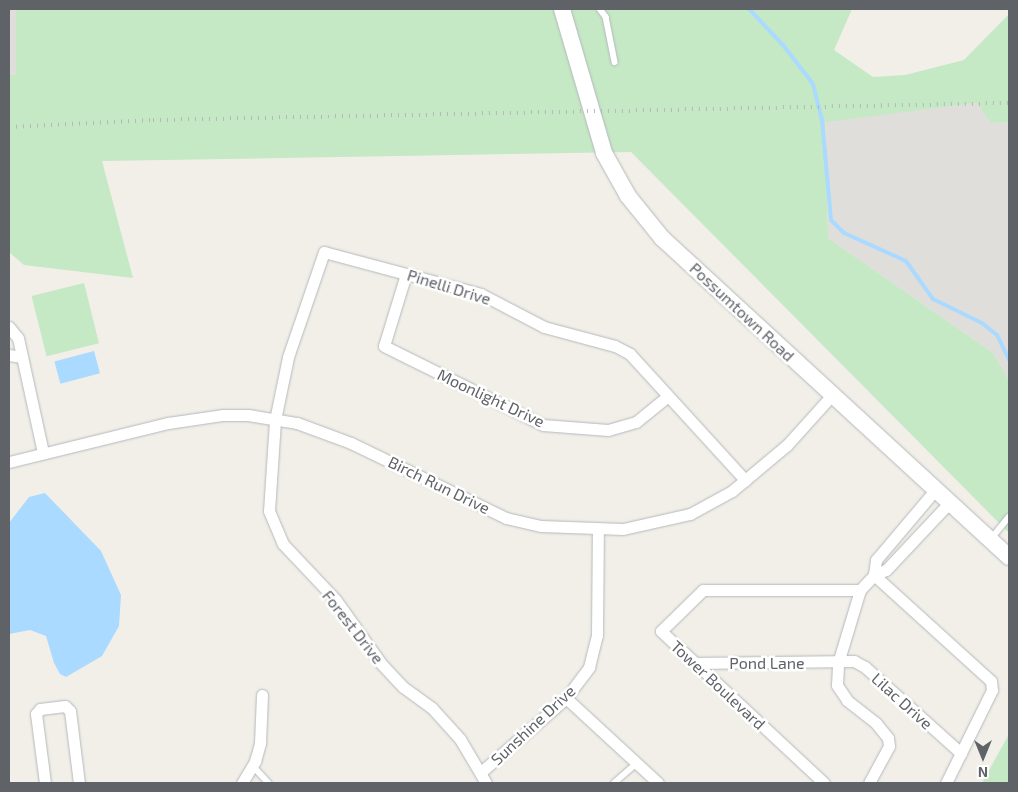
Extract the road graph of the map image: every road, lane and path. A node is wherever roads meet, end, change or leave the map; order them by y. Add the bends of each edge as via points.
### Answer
1 (562, 9) edge
2 (600, 9) edge
3 (615, 62) dead end
4 (406, 274) junction
5 (9, 327) edge
6 (9, 356) edge
7 (22, 357) junction
8 (832, 394) junction
9 (668, 396) junction
10 (275, 420) junction
11 (43, 453) junction
12 (9, 462) edge
13 (745, 480) junction
14 (936, 489) junction
15 (950, 502) junction
16 (1009, 517) edge
17 (598, 530) junction
18 (991, 539) junction
19 (1009, 557) edge
20 (874, 575) junction
21 (860, 590) junction
22 (696, 663) junction
23 (838, 663) junction
24 (262, 695) dead end
25 (566, 698) junction
26 (961, 753) junction
27 (637, 763) junction
28 (253, 766) junction
29 (483, 778) edge
30 (45, 783) edge
31 (79, 783) edge
32 (242, 783) edge
33 (269, 783) edge
34 (614, 783) edge
35 (658, 783) edge
36 (824, 783) edge
37 (869, 783) edge
38 (946, 783) edge

1 - 8 main road, Possumtown Road via 604,153 628,196 662,238
2 - 3 lane via 606,18
4 - 9 street, Pinelli Drive via 481,294 544,327 616,346 630,354
4 - 9 street, Moonlight Drive via 384,346 543,425 608,430 636,422
4 - 10 street, Pinelli Drive via 324,252 288,357
5 - 7 street via 18,338
6 - 7 street
7 - 11 street
8 - 13 street, Birch Run Drive via 786,445
8 - 14 main road, Possumtown Road
9 - 13 street, Pinelli Drive
10 - 11 street, Birch Run Drive via 248,415 214,416 168,423
10 - 17 street, Birch Run Drive via 298,423 351,443 506,518 541,526
10 - 29 street, Forest Drive via 269,510 283,544 335,599 380,662 403,687 432,708 460,739
11 - 12 street, Birch Run Drive
13 - 17 street, Birch Run Drive via 732,491 690,514 622,530
14 - 15 main road, Possumtown Road
14 - 20 street via 876,560
15 - 18 main road, Possumtown Road
15 - 20 street via 886,570
16 - 18 lane
17 - 25 street, Sunshine Drive via 597,635 589,666
18 - 19 main road, Possumtown Road
20 - 21 street
20 - 26 street via 991,681 992,690
21 - 22 street, Tower Boulevard via 702,590 661,631
21 - 23 street
22 - 23 street, Pond Lane
22 - 36 street, Tower Boulevard
23 - 26 street, Lilac Drive via 854,662 865,667
23 - 37 street via 837,685 847,700 876,723 888,738 890,746
24 - 28 street via 260,743
25 - 27 street
25 - 29 street, Sunshine Drive
26 - 38 street
27 - 34 lane
27 - 35 street
28 - 32 street
28 - 33 lane
30 - 31 street via 36,714 40,709 65,706 70,711

